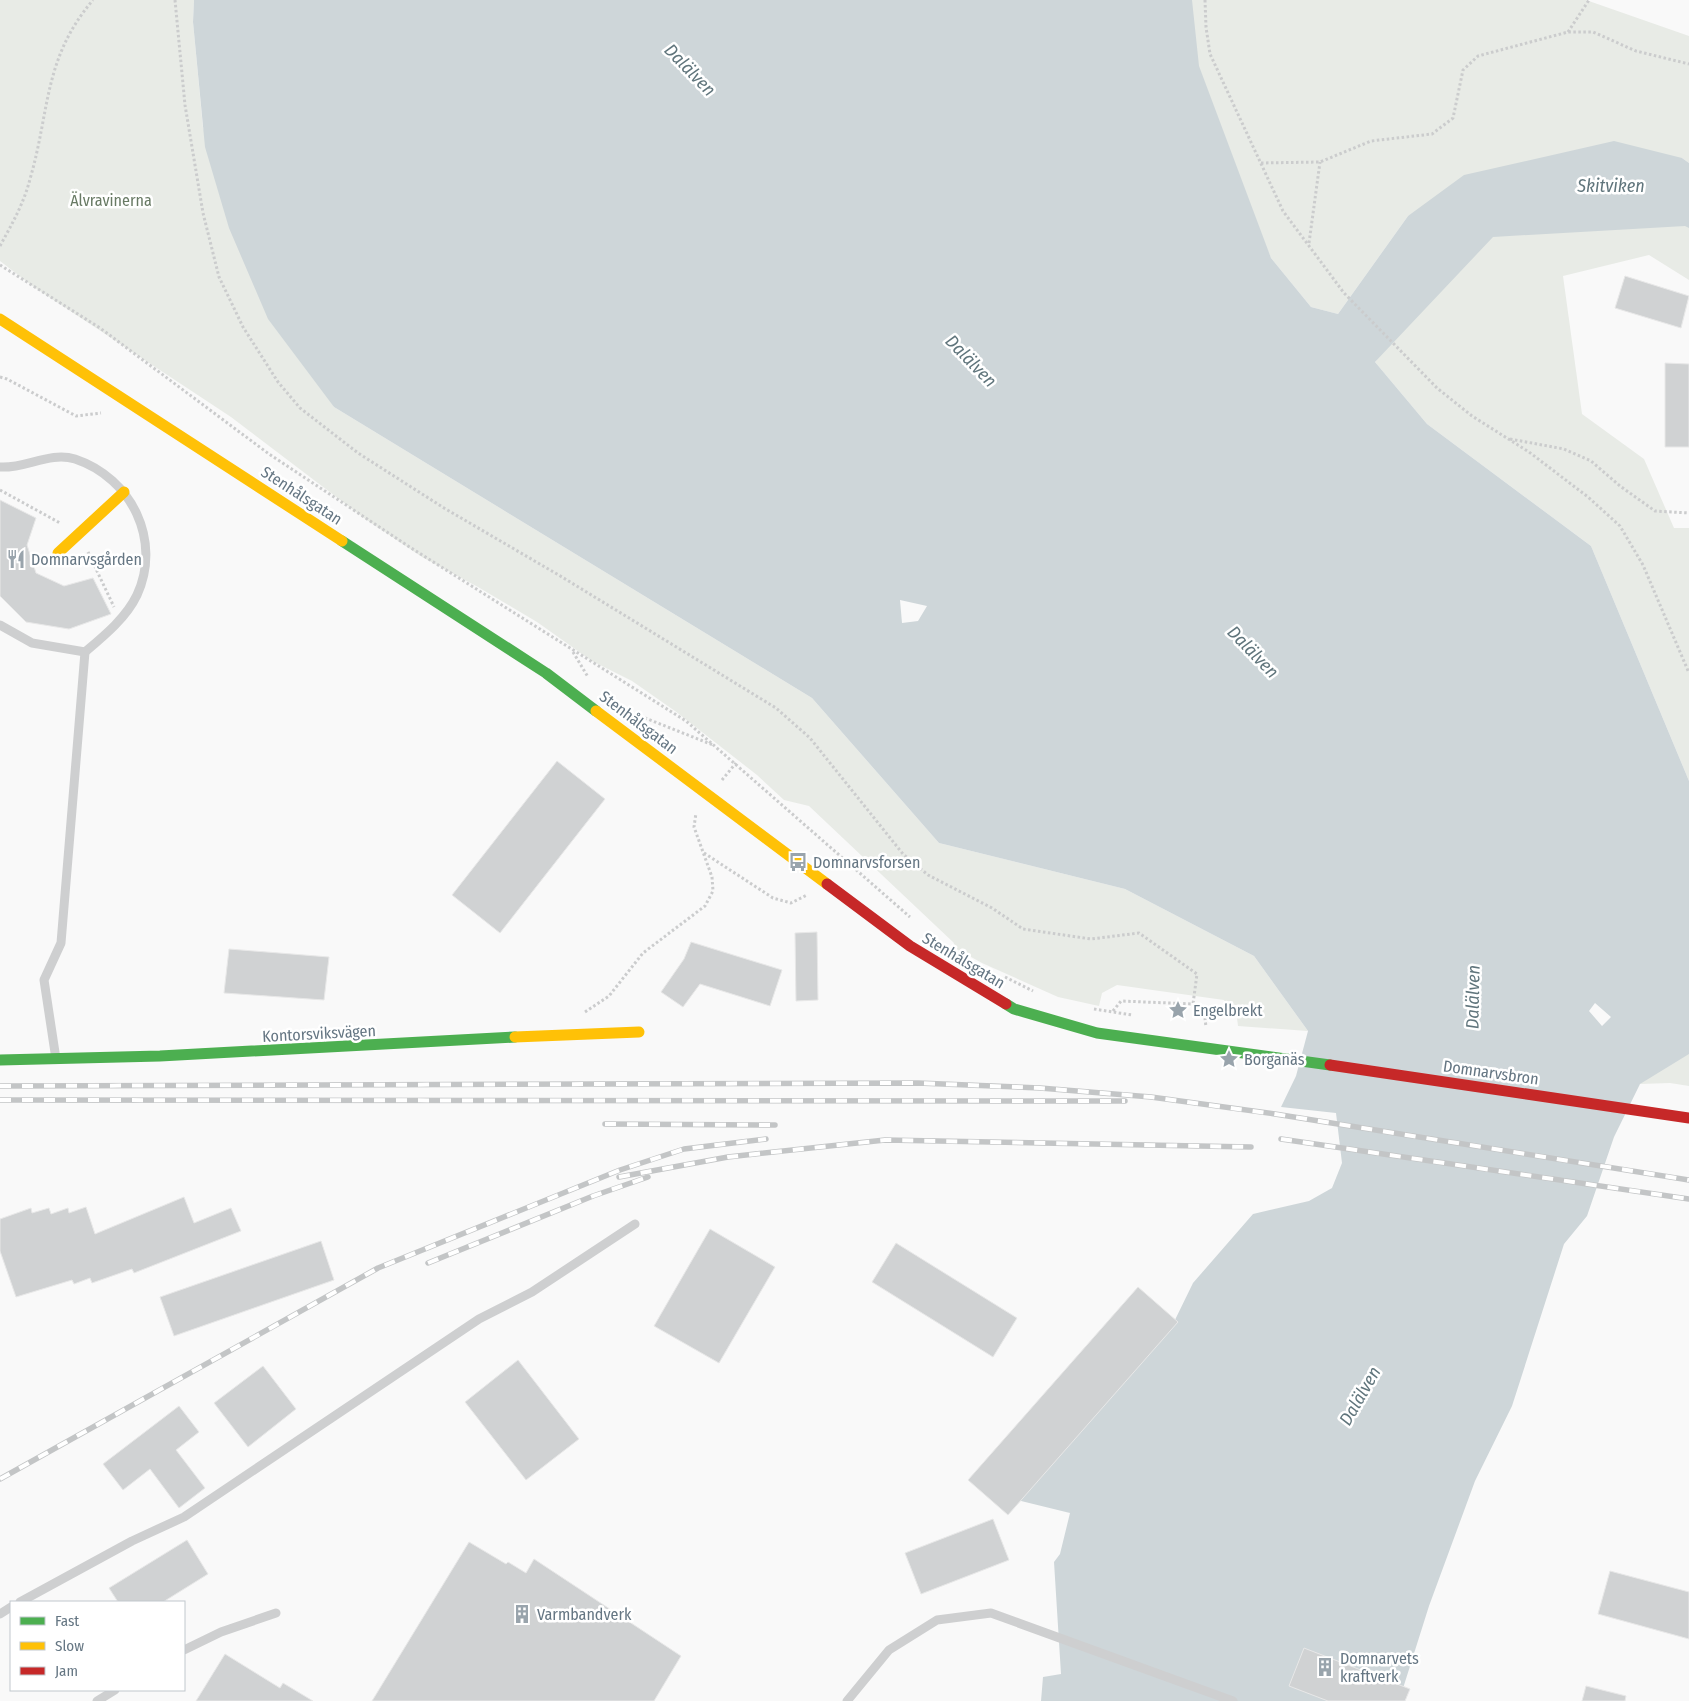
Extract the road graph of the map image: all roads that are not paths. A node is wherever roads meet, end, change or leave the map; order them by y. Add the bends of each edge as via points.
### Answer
1 (0, 319) edge
2 (0, 467) edge
3 (124, 492) junction
4 (58, 553) dead end
5 (0, 625) edge
6 (85, 652) junction
7 (640, 1032) dead end
8 (1290, 1059) joint
9 (0, 1060) edge
10 (56, 1060) junction
11 (1689, 1118) edge
12 (635, 1224) dead end
13 (22, 1601) edge
14 (276, 1613) dead end
15 (185, 1650) edge
16 (113, 1691) edge
17 (97, 1701) edge
18 (847, 1701) edge
19 (1233, 1701) edge

1 - 8 street, Stenhålsgatan via 546,673 910,946 1014,1009 1097,1033
2 - 3 lane via 8,468 45,458 74,459 100,472
3 - 4 street
3 - 6 lane via 138,516 146,540 146,568 136,596 108,633
5 - 6 lane via 32,643
6 - 10 lane via 61,943 44,980
7 - 10 street, Kontorsviksvägen
8 - 11 street, Domnarvsbron
9 - 10 street, Kontorsviksvägen
12 - 13 lane via 532,1292 479,1319 184,1517 132,1541
14 - 15 lane via 221,1632
16 - 17 lane
18 - 19 lane via 888,1650 937,1620 991,1613

